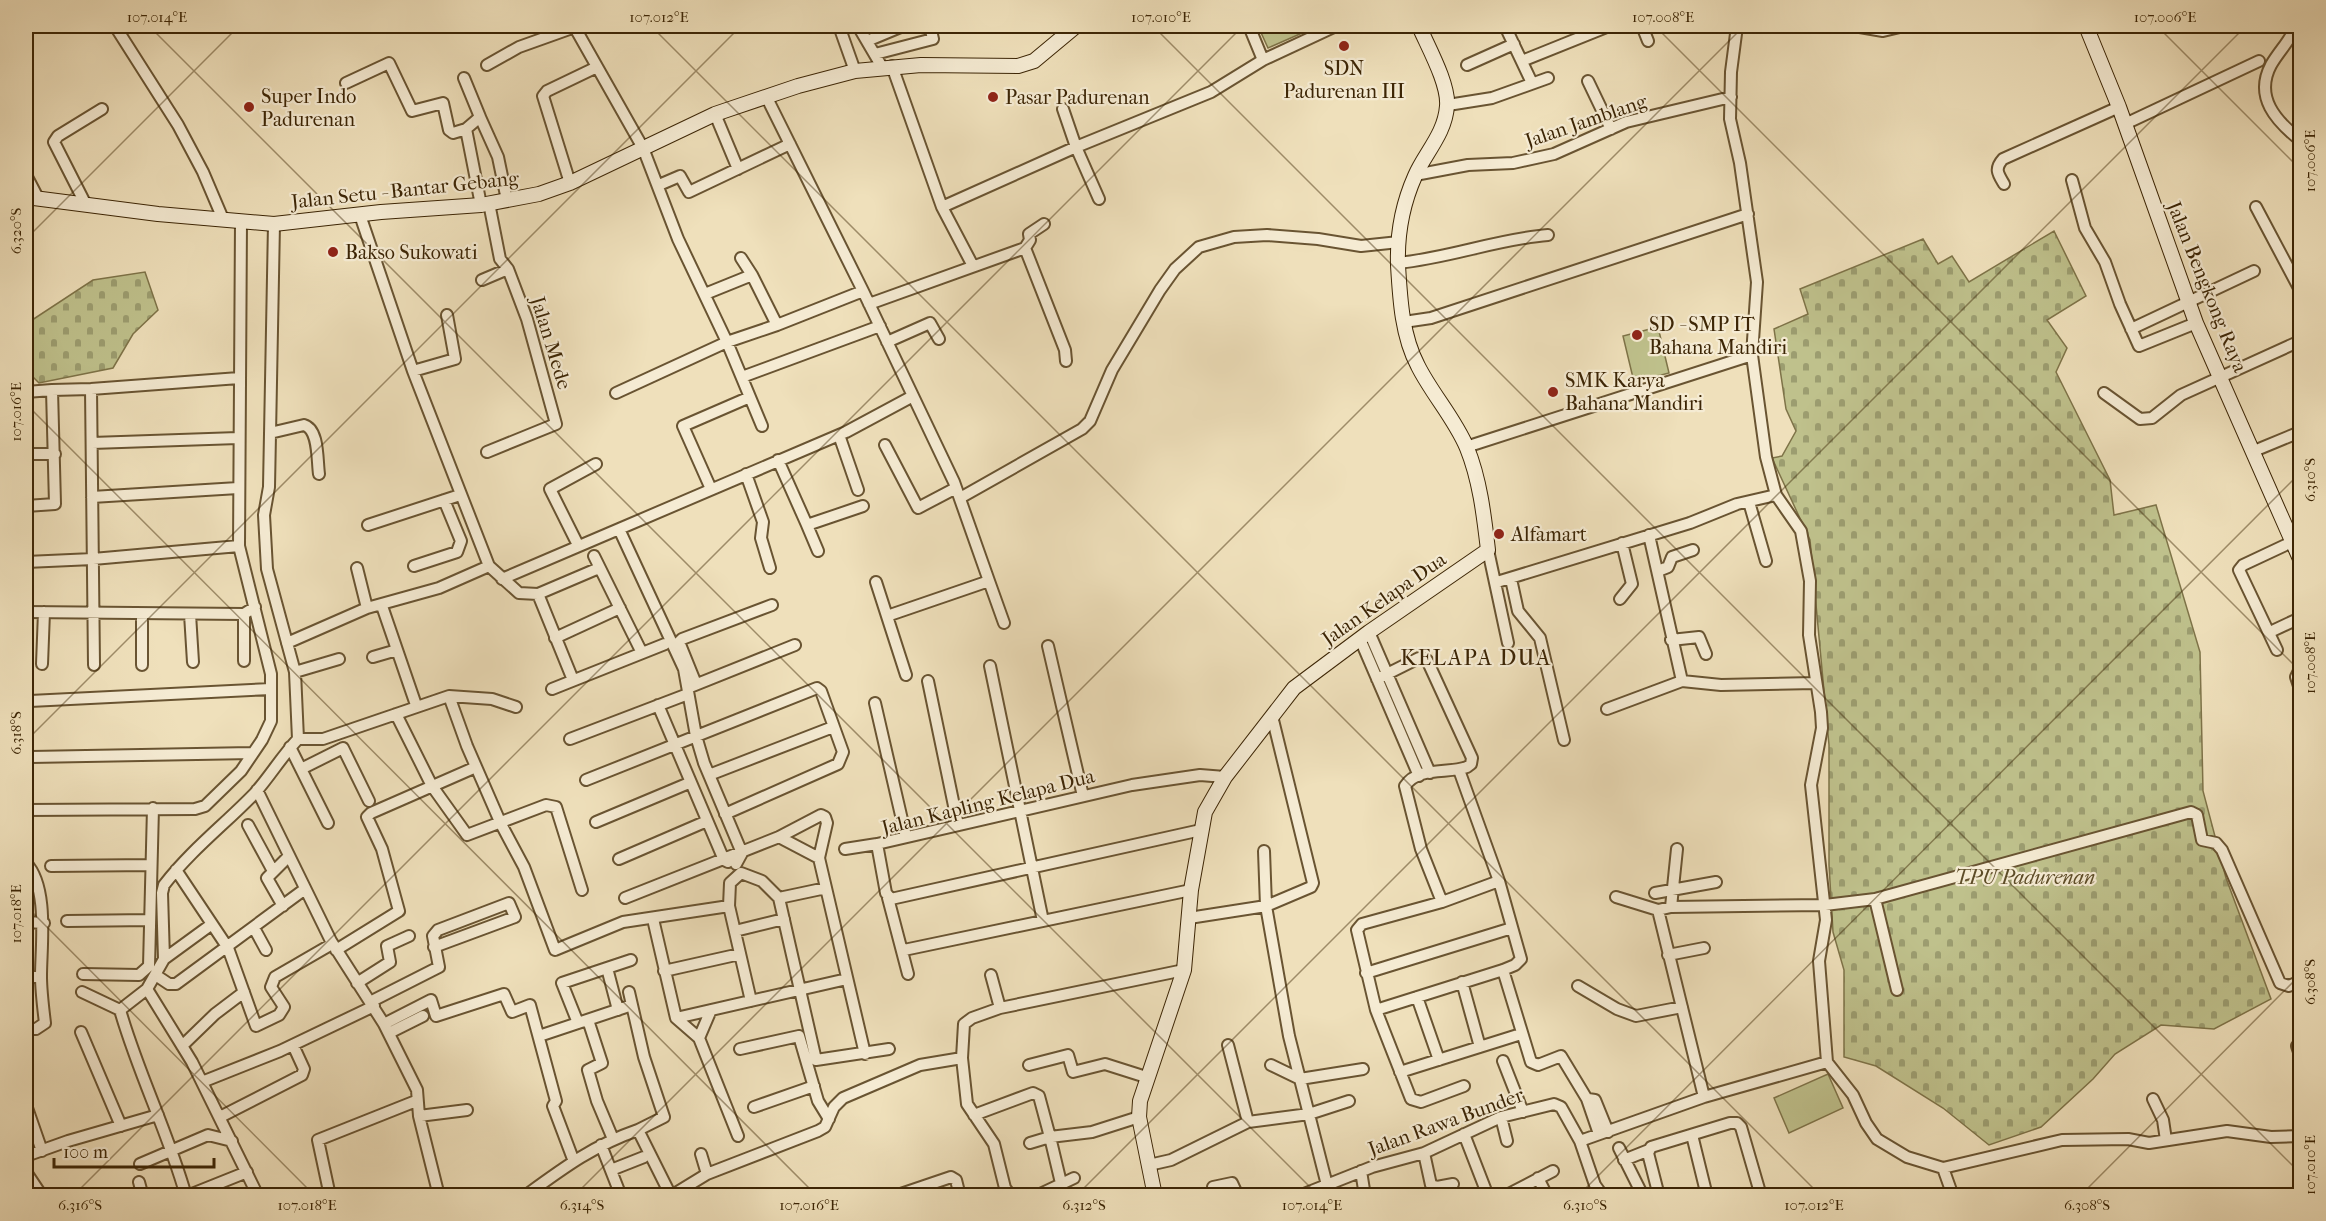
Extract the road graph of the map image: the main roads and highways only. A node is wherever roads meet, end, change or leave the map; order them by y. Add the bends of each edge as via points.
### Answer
1 (1076, 26) edge
2 (1419, 26) edge
3 (2086, 26) edge
4 (32, 197) edge
5 (2301, 559) edge
6 (1155, 1196) edge

1 - 4 main road, Jalan Setu - Bantar Gebang via 1034,61 1018,66 883,62 798,86 715,114 570,183 539,194 485,204 274,224
2 - 6 main road, Jalan Kelapa Dua via 1448,105 1436,142 1415,175 1404,209 1398,263 1404,322 1418,366 1466,447 1482,502 1488,550 1294,688 1225,777 1205,812 1191,890 1184,969 1140,1101 1139,1117
3 - 5 main road, Jalan Bengkong Raya via 2196,323

